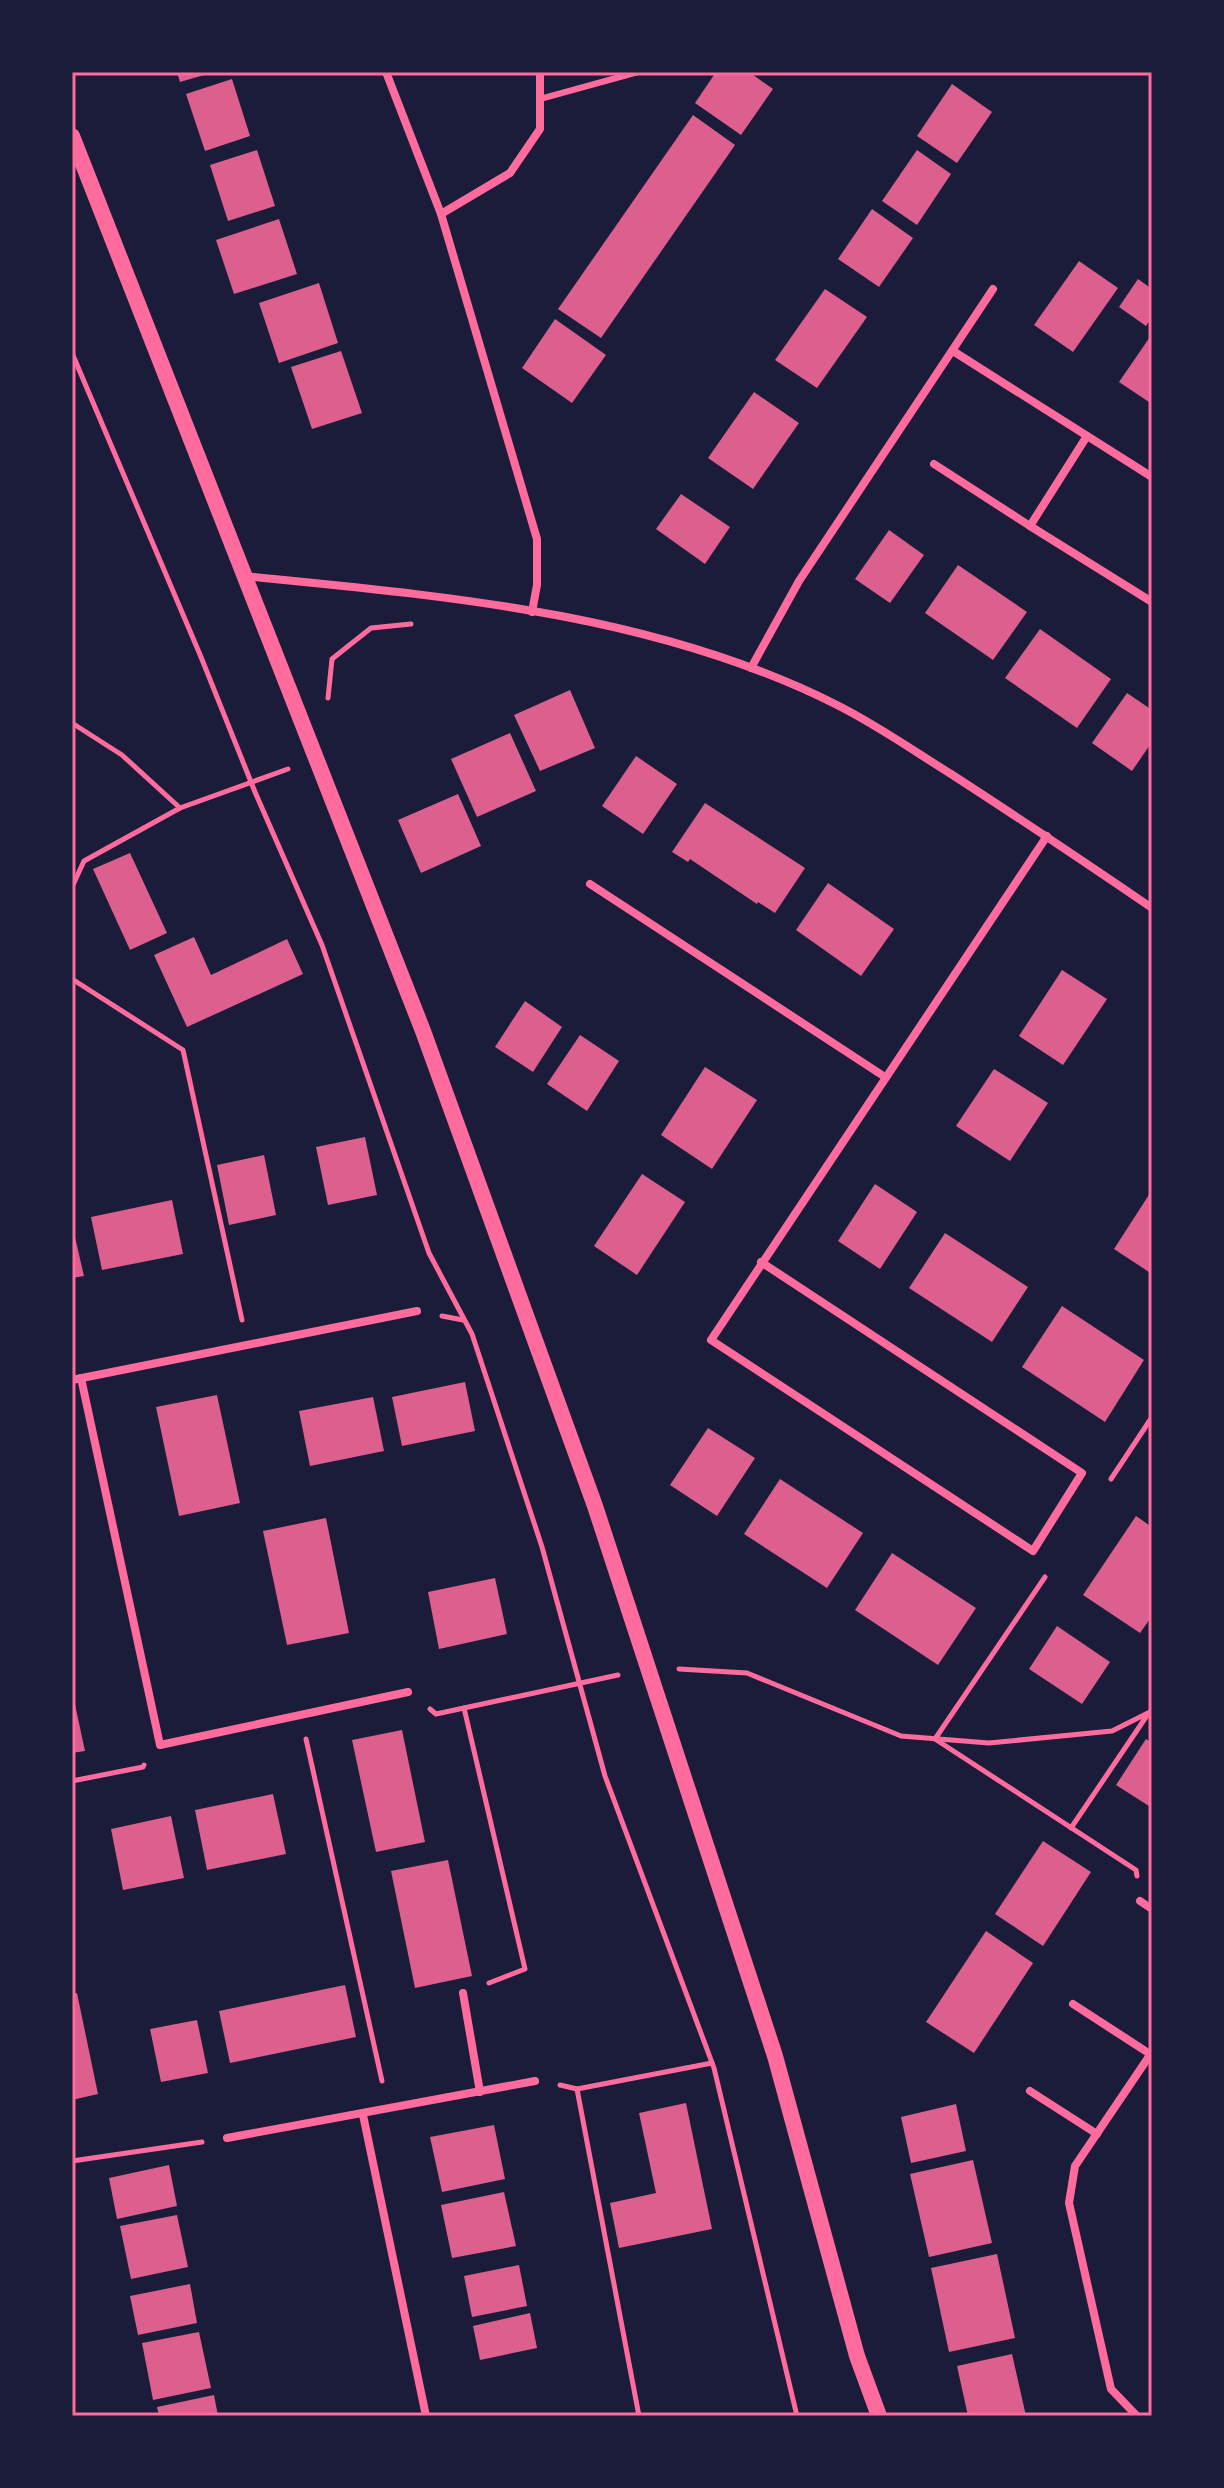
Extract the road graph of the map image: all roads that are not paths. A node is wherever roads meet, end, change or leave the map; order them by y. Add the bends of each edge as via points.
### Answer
1 (386, 72) edge
2 (540, 72) edge
3 (638, 72) edge
4 (540, 99) junction
5 (72, 136) edge
6 (441, 214) junction
7 (993, 289) dead end
8 (953, 351) junction
9 (1087, 436) junction
10 (934, 464) dead end
11 (1152, 477) edge
12 (1030, 526) junction
13 (243, 576) junction
14 (1152, 602) edge
15 (532, 612) junction
16 (751, 668) junction
17 (1047, 836) junction
18 (590, 884) dead end
19 (1152, 908) edge
20 (885, 1077) junction
21 (761, 1262) junction
22 (417, 1311) dead end
23 (77, 1379) edge
24 (408, 1692) road end
25 (1140, 1901) road end
26 (1152, 1909) edge
27 (463, 1993) road end
28 (1073, 2004) dead end
29 (1151, 2053) edge
30 (535, 2081) road end
31 (1030, 2091) dead end
32 (480, 2092) junction
33 (363, 2115) junction
34 (1097, 2134) junction
35 (227, 2138) road end
36 (857, 2356) junction
37 (426, 2416) edge
38 (868, 2416) edge
39 (879, 2416) edge
40 (1137, 2416) edge

1 - 6 street
2 - 4 street
3 - 4 lane
4 - 6 street via 540,129 510,173
5 - 13 main road
6 - 15 street via 537,539
7 - 8 street
8 - 9 street
8 - 16 street via 799,581
9 - 11 street
9 - 12 street
10 - 12 street
12 - 14 street
13 - 15 street
13 - 36 main road via 423,1031 595,1506 775,2056
15 - 16 street via 638,633
16 - 17 street via 837,705
17 - 19 street
17 - 20 street
18 - 20 street
20 - 21 street
21 - 21 street via 1082,1473 1033,1551 711,1340
22 - 23 street
23 - 24 street via 160,1745
25 - 26 street
27 - 32 street
28 - 29 street
29 - 34 street
30 - 32 street
31 - 34 street
32 - 33 street
33 - 35 street
33 - 37 street
34 - 40 street via 1075,2166 1069,2203 1111,2389
36 - 38 main road
36 - 39 main road

